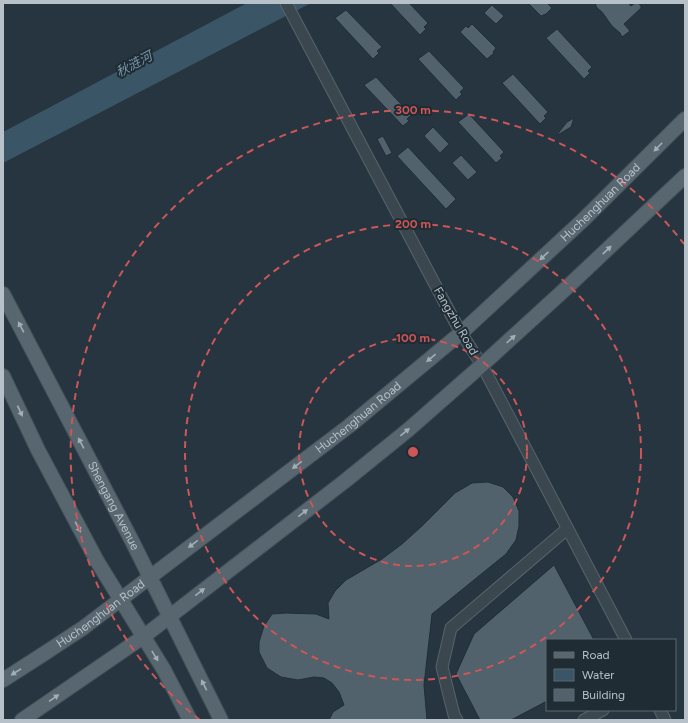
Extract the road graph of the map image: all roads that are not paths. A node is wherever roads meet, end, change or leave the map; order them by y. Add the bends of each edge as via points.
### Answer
1 (286, 3) edge
2 (685, 119) edge
3 (685, 176) edge
4 (3, 294) edge
5 (461, 333) junction
6 (482, 365) junction
7 (3, 376) edge
8 (567, 529) junction
9 (150, 577) junction
10 (120, 599) junction
11 (170, 616) junction
12 (143, 637) junction
13 (625, 639) edge
14 (3, 680) edge
15 (601, 711) edge
16 (660, 711) edge
17 (22, 720) edge
18 (190, 720) edge
19 (221, 720) edge
20 (457, 720) edge
21 (584, 720) edge
22 (665, 720) edge

1 - 5 street, Fangzhu Road
2 -> 5 main road, Huchenghuan Road via 582,221
6 -> 3 main road
9 -> 4 main road, Shengang Avenue
5 - 6 street, Fangzhu Road
5 -> 9 main road, Huchenghuan Road via 349,426
6 - 8 street, Fangzhu Road
11 -> 6 main road via 408,430
7 -> 10 main road via 96,561
8 - 13 street, Fangzhu Road
8 - 20 street via 451,628 442,666
9 - 10 main road, Huchenghuan Road
9 - 11 main road, Shengang Avenue
10 - 12 main road
10 -> 14 main road, Huchenghuan Road via 54,648
11 - 12 main road
19 -> 11 main road, Shengang Avenue
17 -> 12 main road
12 -> 18 main road via 164,670
15 - 21 street
16 - 22 street

